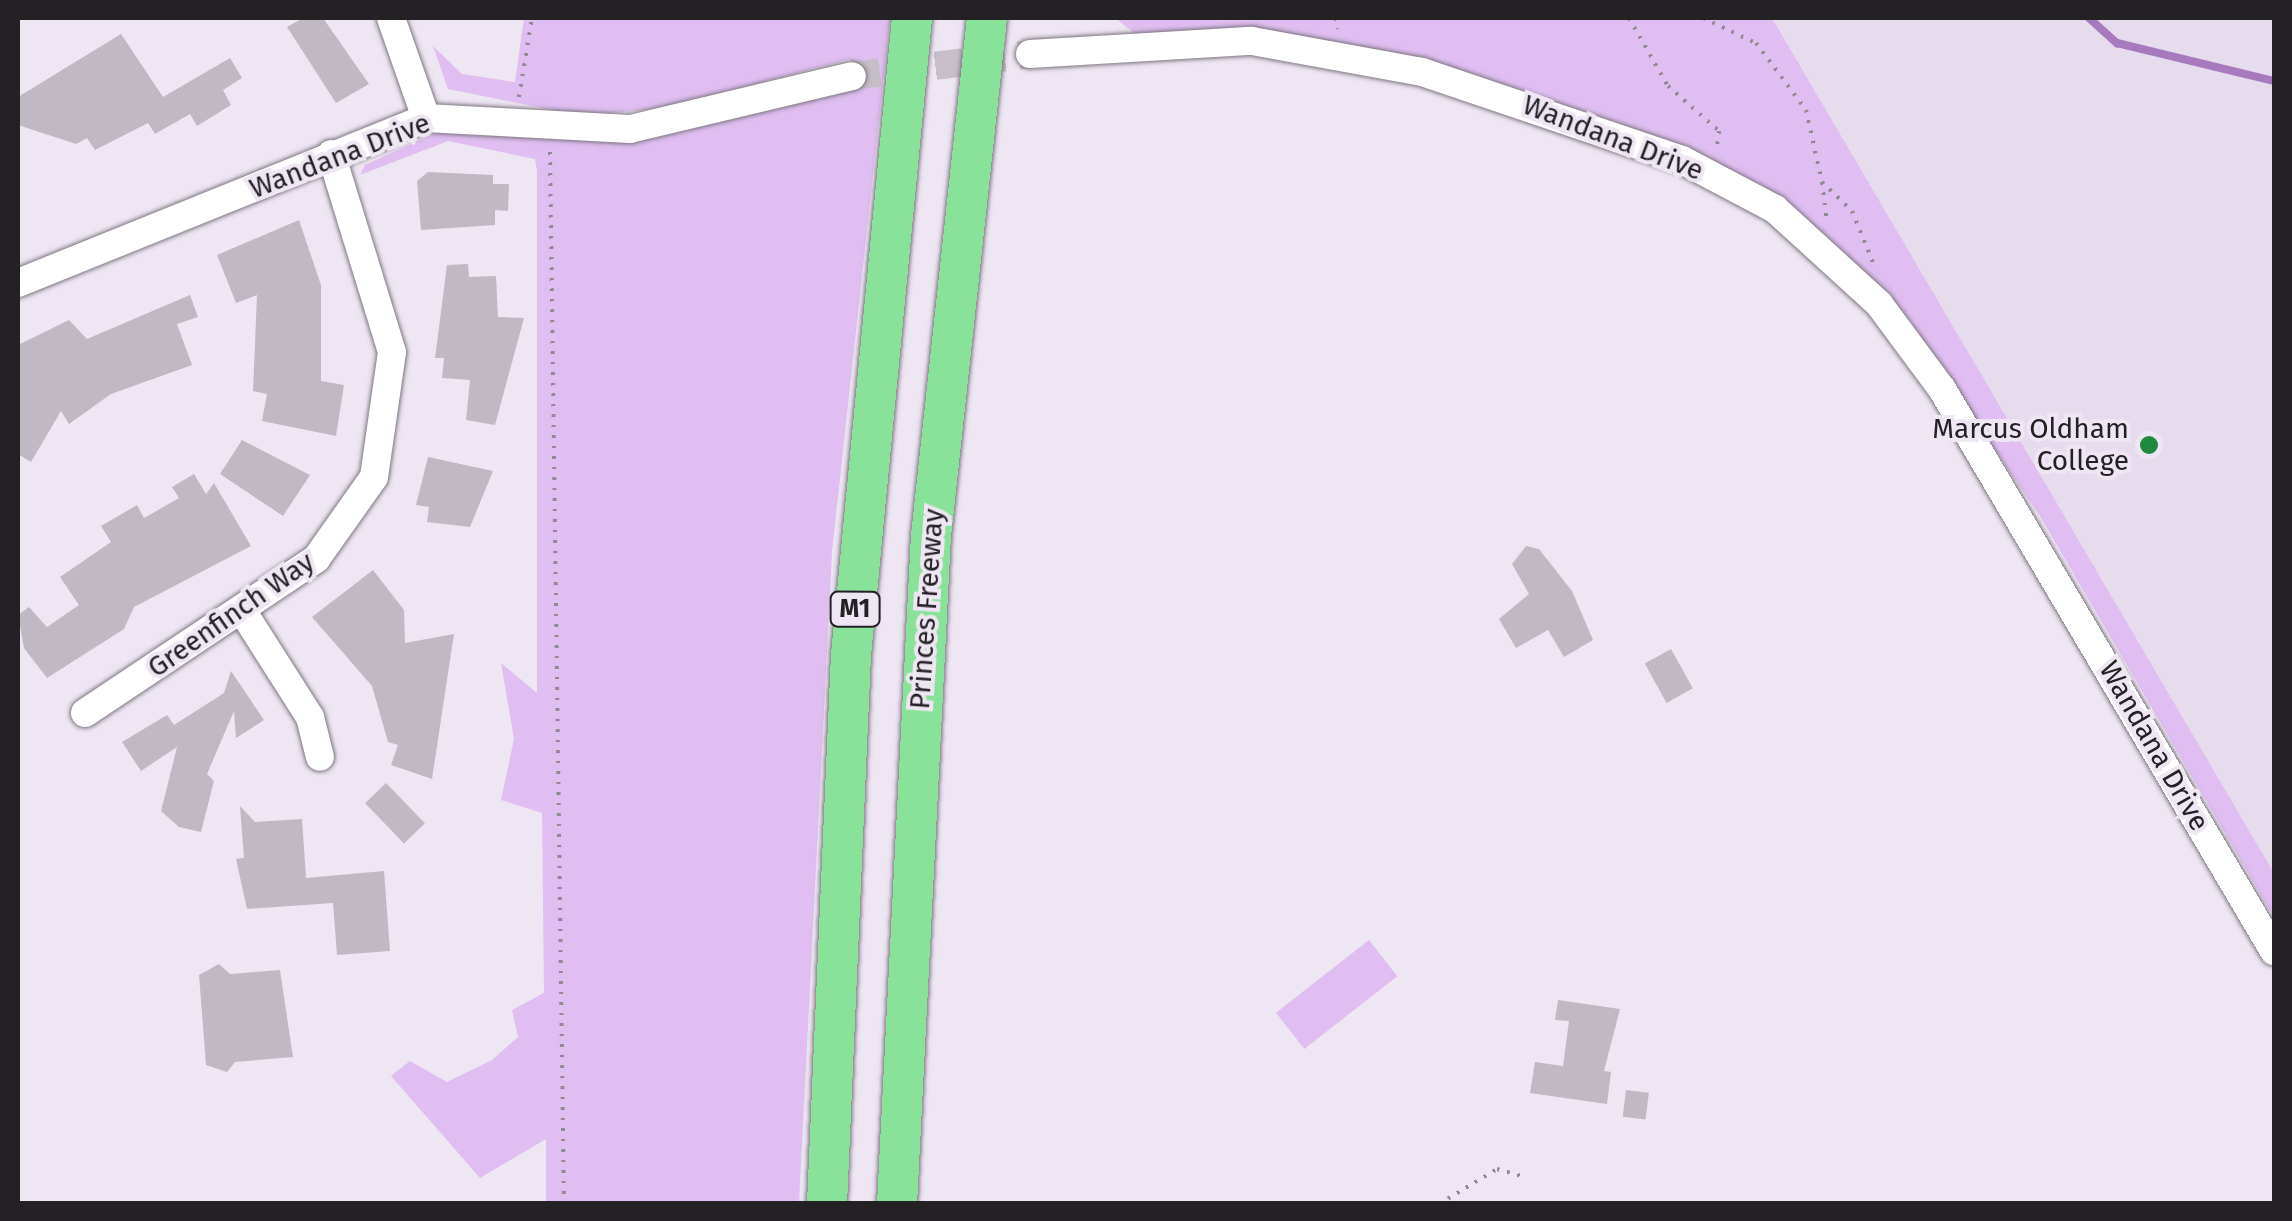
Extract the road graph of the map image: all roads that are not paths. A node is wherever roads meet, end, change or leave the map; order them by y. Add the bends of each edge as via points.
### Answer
1 (391, 18) edge
2 (912, 18) edge
3 (987, 18) edge
4 (1030, 54) tunnel mouth
5 (852, 76) tunnel mouth
6 (426, 118) junction
7 (331, 154) junction
8 (18, 283) edge
9 (243, 612) junction
10 (85, 713) dead end
11 (320, 757) dead end
12 (2274, 951) edge
13 (827, 1204) edge
14 (896, 1204) edge

1 - 6 street
2 - 13 highway, M1 via 851,655
3 - 14 highway, Princes Freeway via 931,536
4 - 12 street, Wandana Drive via 1252,41 1422,72 1682,160 1810,236 1879,304 1985,459
5 - 6 street, Wandana Drive via 630,129
6 - 7 street, Wandana Drive
7 - 8 street, Wandana Drive
7 - 9 street, Greenfinch Way via 389,331 388,418 374,478 339,533
9 - 10 street, Greenfinch Way
9 - 11 street via 310,717

